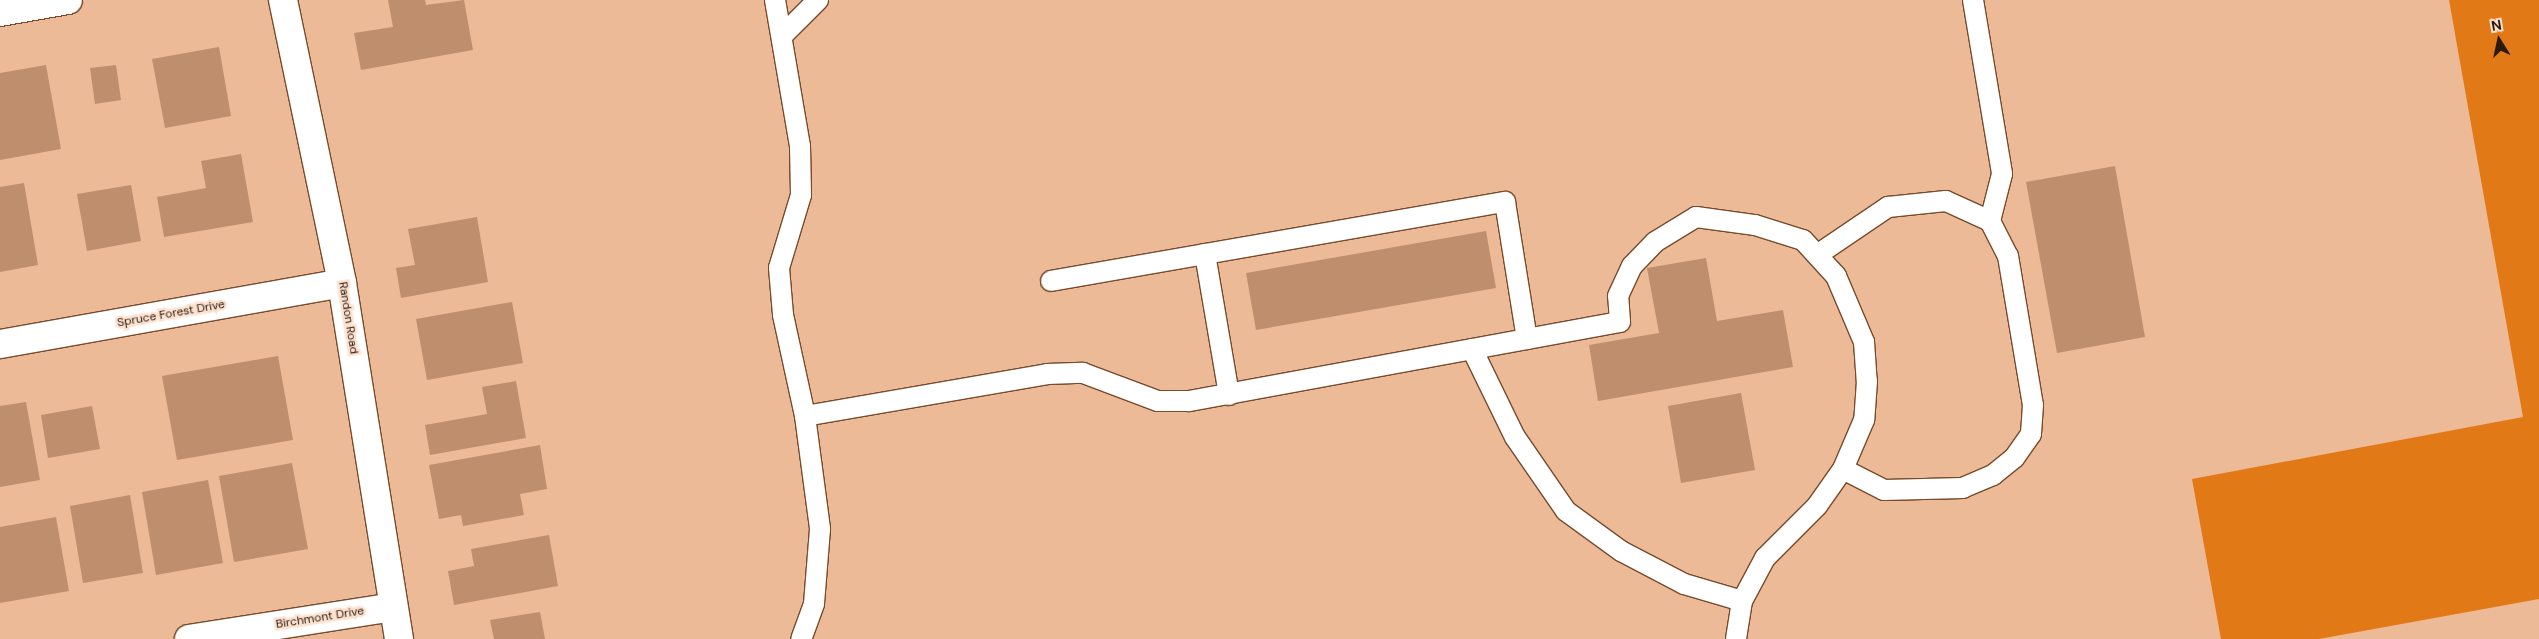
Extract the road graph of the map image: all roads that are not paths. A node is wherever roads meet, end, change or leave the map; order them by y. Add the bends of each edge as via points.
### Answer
1 (68, 0) edge
2 (283, 0) edge
3 (775, 0) edge
4 (818, 0) edge
5 (1973, 0) edge
6 (0, 12) edge
7 (782, 36) junction
8 (1990, 221) junction
9 (1205, 254) junction
10 (1817, 255) junction
11 (1051, 281) dead end
12 (342, 283) junction
13 (1527, 339) junction
14 (0, 344) edge
15 (1472, 349) junction
16 (1229, 395) junction
17 (805, 416) junction
18 (1843, 469) junction
19 (1742, 601) junction
20 (393, 607) junction
21 (189, 639) edge
22 (399, 639) edge
23 (801, 639) edge
24 (1736, 639) edge

1 - 6 street
2 - 12 street, Randon Road
3 - 7 lane
4 - 7 lane
5 - 8 lane via 2002,174
7 - 17 lane via 800,146 801,195 779,268 783,315
8 - 10 lane via 1946,201 1888,207
8 - 18 lane via 2008,256 2033,405 2031,434 2014,458 1993,475 1964,488 1884,490
9 - 11 lane
9 - 13 lane via 1505,202
9 - 16 lane
10 - 13 lane via 1803,240 1755,225 1696,217 1655,242 1632,266 1618,296 1620,322
10 - 18 lane via 1836,276 1864,342 1864,420
12 - 14 street, Spruce Forest Drive
12 - 20 street, Randon Road
13 - 15 lane
15 - 16 lane
15 - 19 lane via 1515,437 1566,511 1621,551 1676,580
16 - 17 lane via 1158,400 1083,373 1047,374
17 - 23 lane via 820,529 814,604
18 - 19 lane via 1817,506 1765,558
19 - 24 lane
20 - 21 street, Birchmont Drive
20 - 22 street, Randon Road

